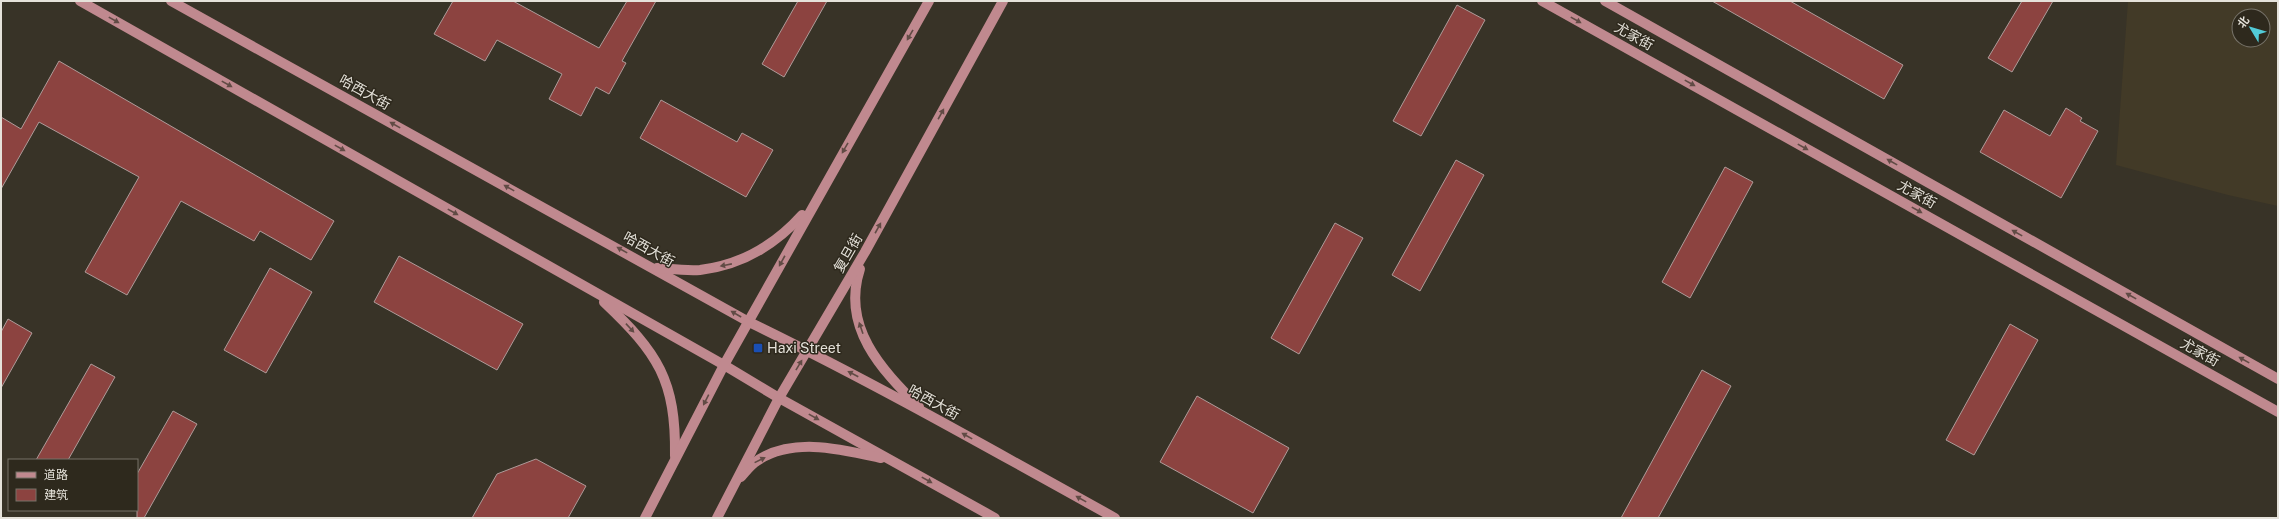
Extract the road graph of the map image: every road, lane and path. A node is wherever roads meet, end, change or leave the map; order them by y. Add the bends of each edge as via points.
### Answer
1 (80, 1) edge
2 (171, 1) edge
3 (929, 1) edge
4 (1003, 1) edge
5 (1542, 1) edge
6 (1605, 1) edge
7 (813, 203) junction
8 (865, 252) junction
9 (655, 268) junction
10 (592, 291) junction
11 (749, 322) junction
12 (808, 350) junction
13 (724, 365) junction
14 (2278, 379) edge
15 (779, 398) junction
16 (2278, 412) edge
17 (926, 414) junction
18 (675, 460) junction
19 (893, 460) junction
20 (731, 487) junction
21 (645, 518) edge
22 (717, 518) edge
23 (995, 518) edge
24 (1115, 518) edge

1 -> 10 main road
9 -> 2 main road, 哈西大街
3 -> 7 main road
8 -> 4 main road, 复旦街
5 -> 16 main road, 尤家街
14 -> 6 main road, 尤家街
7 -> 9 main road via 787,232 760,251 734,263 700,270
7 -> 11 main road
8 - 12 main road, 复旦街
17 -> 8 main road via 882,368 859,324 854,296
11 -> 9 main road, 哈西大街
10 - 13 main road
10 -> 18 main road via 647,346 660,367 672,401
11 - 12 main road, 哈西大街
11 - 13 main road
15 -> 12 main road, 复旦街
17 -> 12 main road, 哈西大街
13 - 15 main road
13 -> 18 main road
15 -> 19 main road
15 - 20 main road, 复旦街
24 -> 17 main road, 哈西大街
18 - 21 main road
20 -> 19 main road via 754,463 779,451 834,448
19 -> 23 main road
20 - 22 main road, 复旦街

